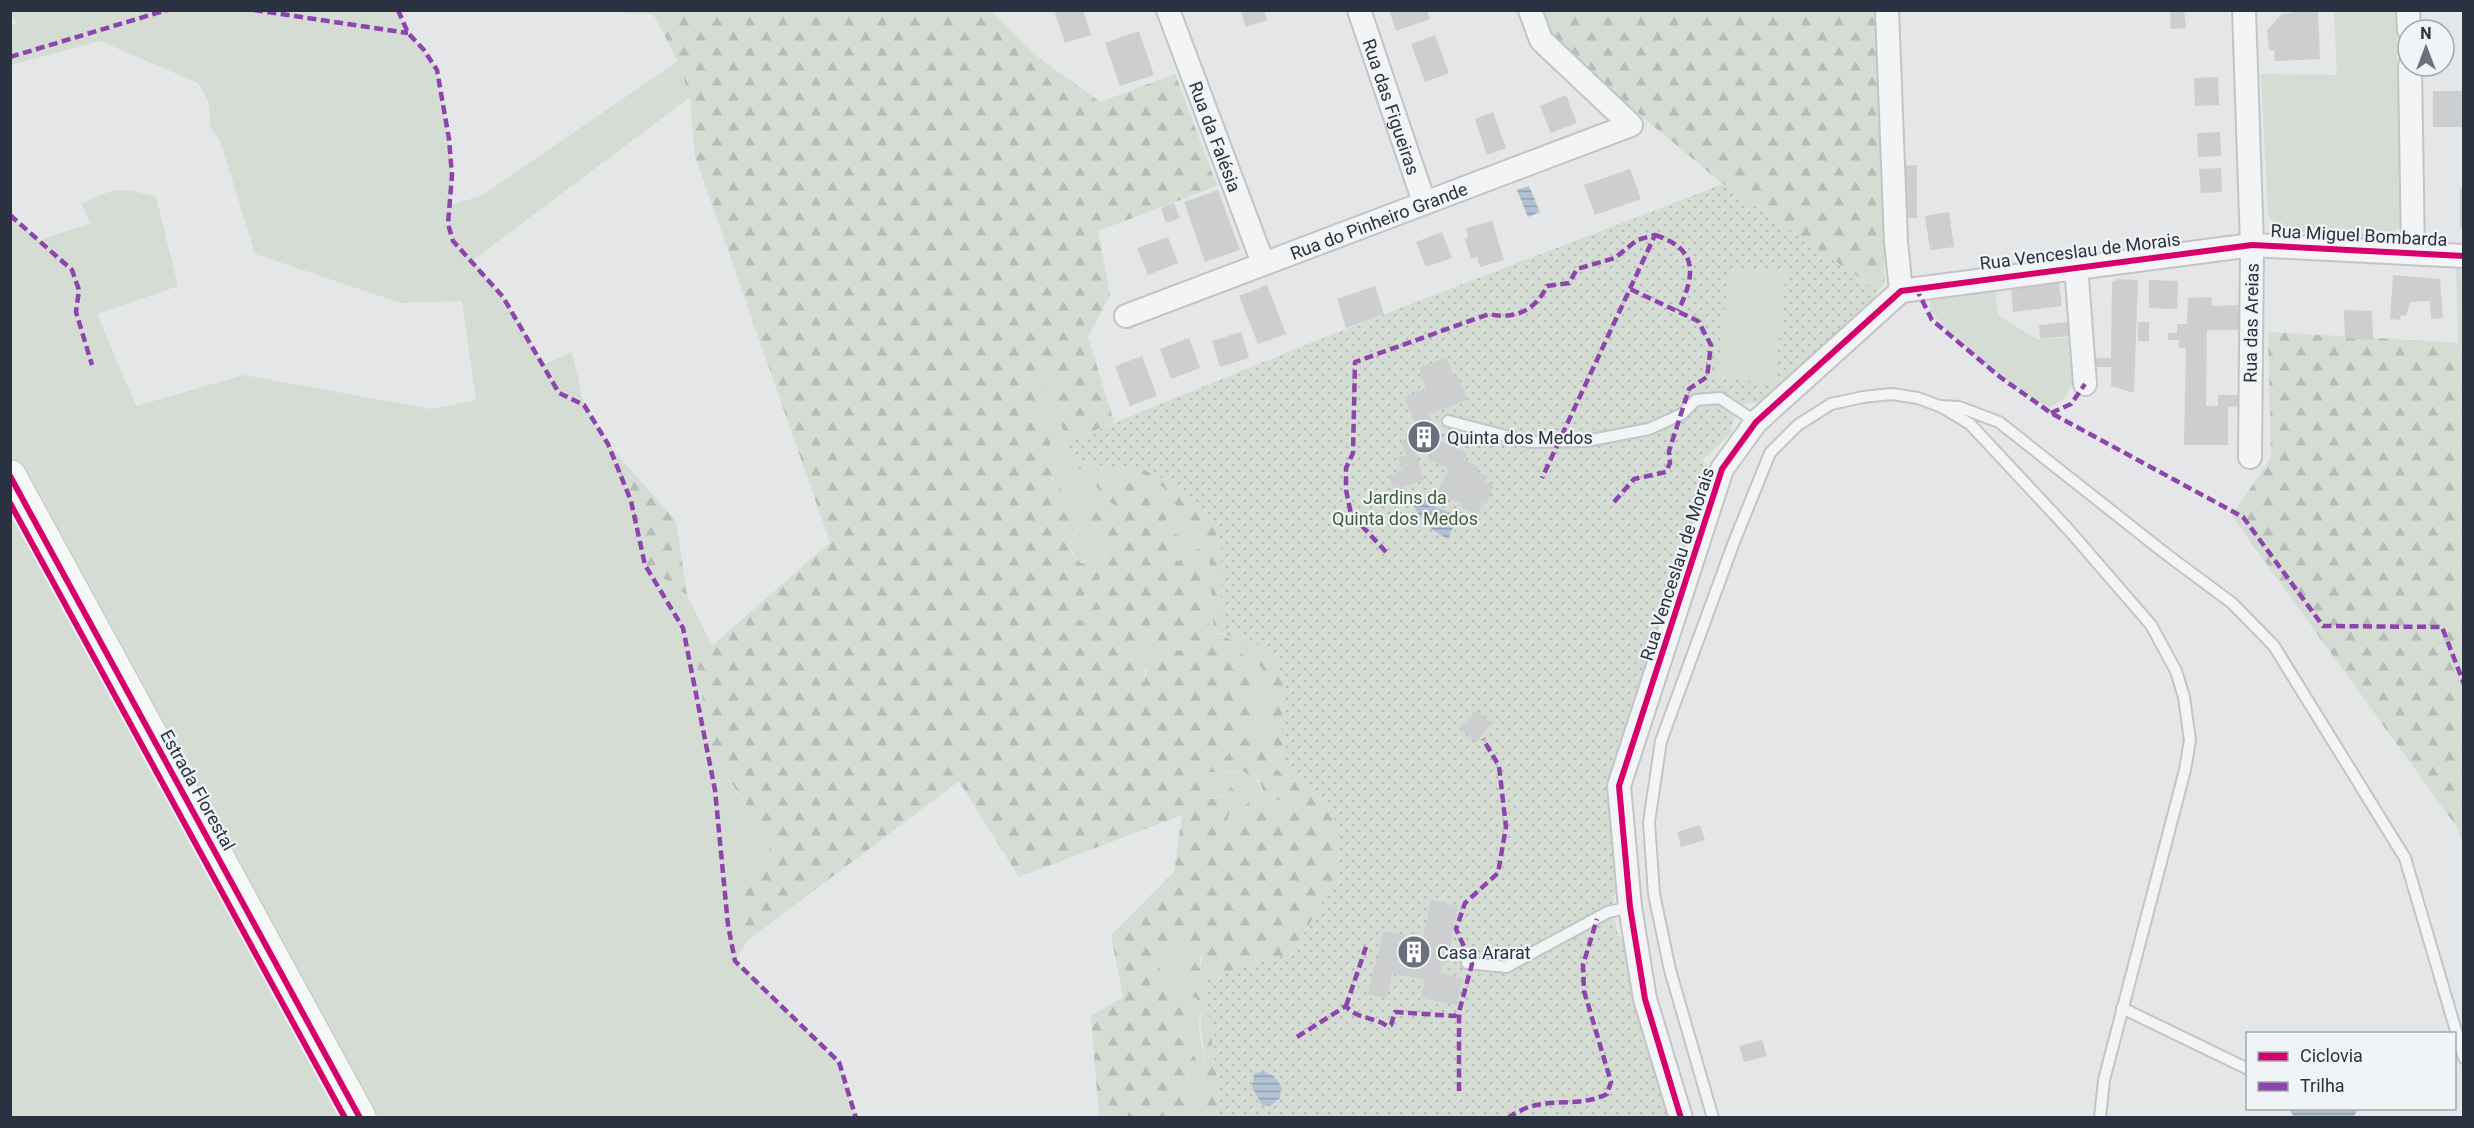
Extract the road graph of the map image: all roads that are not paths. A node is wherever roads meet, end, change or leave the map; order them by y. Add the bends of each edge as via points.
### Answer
1 (1168, 10) edge
2 (1359, 10) edge
3 (1530, 10) edge
4 (1887, 10) edge
5 (2244, 10) edge
6 (2410, 78) edge
7 (1424, 202) junction
8 (2252, 245) junction
9 (2413, 253) junction
10 (2463, 256) edge
11 (1263, 263) junction
12 (2076, 266) junction
13 (1901, 291) junction
14 (1126, 316) dead end
15 (2085, 384) dead end
16 (1938, 406) junction
17 (1448, 421) dead end
18 (1756, 422) junction
19 (2250, 457) dead end
20 (10, 476) edge
21 (1630, 907) junction
22 (1467, 963) dead end
23 (2122, 1008) junction
24 (2455, 1032) edge
25 (2456, 1035) edge
26 (2463, 1059) edge
27 (2246, 1069) edge
28 (360, 1118) edge
29 (1681, 1118) edge
30 (1713, 1118) edge
31 (2100, 1118) edge

1 - 11 street, Rua da Falésia
2 - 7 street, Rua das Figueiras
3 - 7 street, Rua do Pinheiro Grande via 1541,40 1631,125
4 - 13 street
5 - 8 street, Rua das Areias
6 - 9 street
7 - 11 street, Rua do Pinheiro Grande
8 - 9 street, Rua Miguel Bombarda
8 - 12 street, Rua Venceslau de Morais
8 - 19 street, Rua das Areias
9 - 10 street, Rua Miguel Bombarda
11 - 14 street, Rua do Pinheiro Grande
12 - 13 street, Rua Venceslau de Morais
12 - 15 street
13 - 18 street, Rua Venceslau de Morais
16 - 23 lane via 1970,424 2151,626 2176,671 2184,697 2190,740 2185,770
16 - 24 lane via 1959,407 1999,422 2232,603 2274,646 2404,858
16 - 30 lane via 1892,394 1831,404 1798,425 1770,453 1661,741 1649,822 1654,894 1670,970
17 - 18 lane via 1529,442 1586,441 1649,429 1682,414 1696,400 1720,398
18 - 21 street, Rua Venceslau de Morais via 1722,468 1619,786
20 - 28 main road, Estrada Florestal
21 - 22 lane via 1608,912 1506,967
21 - 29 street, Rua Venceslau de Morais via 1645,999
23 - 27 lane
23 - 31 lane via 2104,1080
25 - 26 lane

